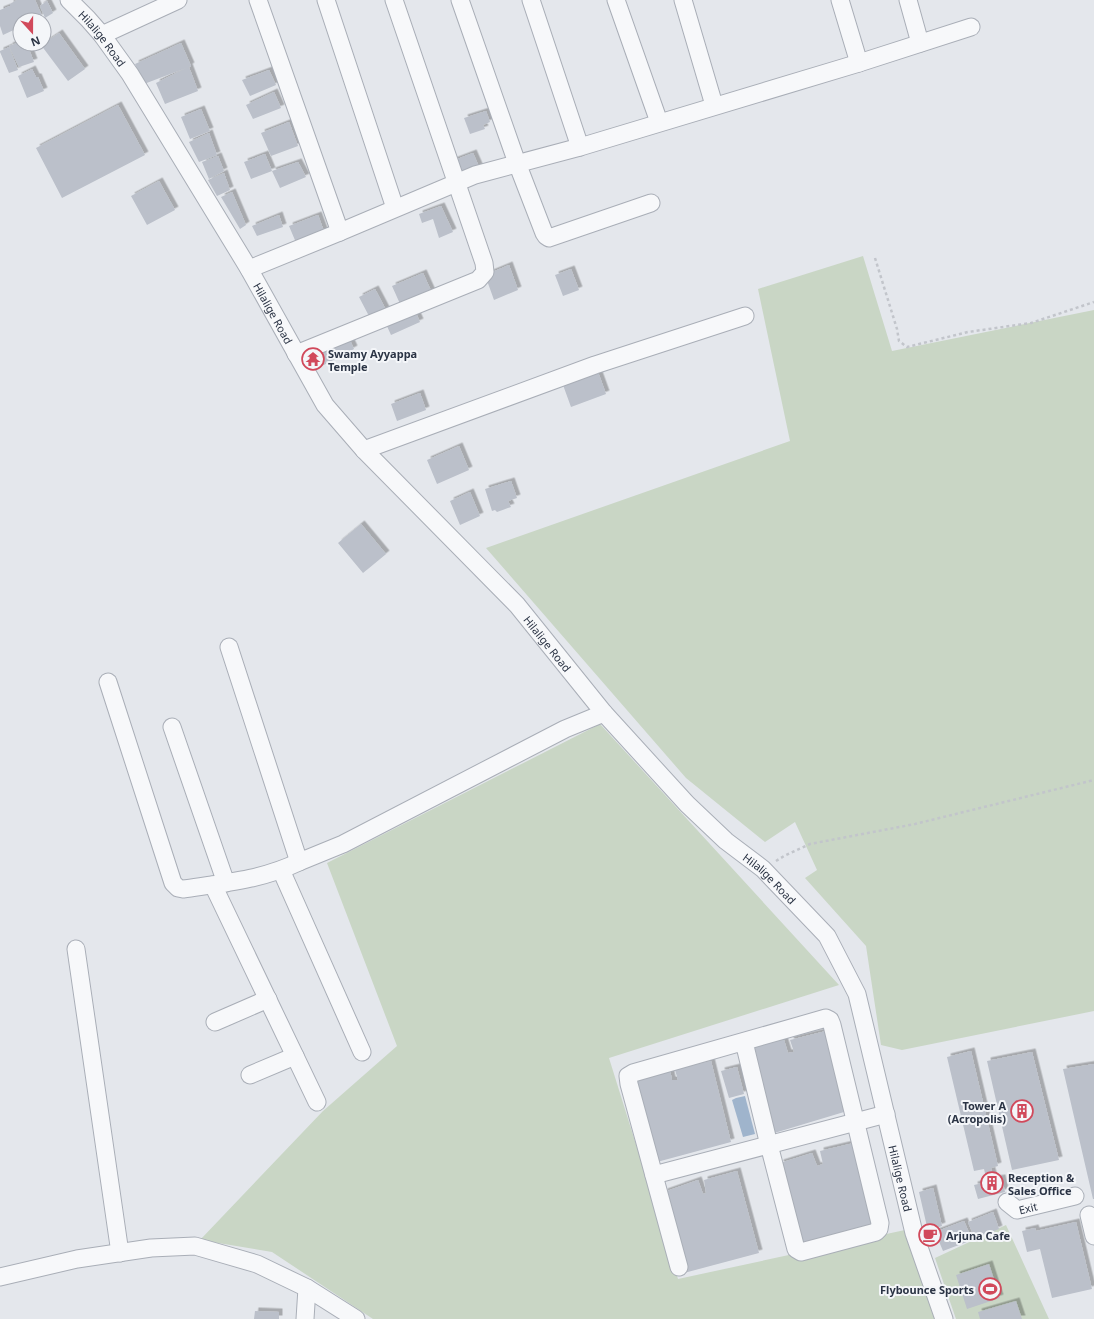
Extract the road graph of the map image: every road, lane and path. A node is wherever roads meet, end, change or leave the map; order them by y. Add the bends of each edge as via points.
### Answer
1 (69, 0) edge
2 (178, 0) edge
3 (258, 0) edge
4 (326, 0) edge
5 (394, 0) edge
6 (460, 0) edge
7 (531, 0) edge
8 (616, 0) edge
9 (683, 0) edge
10 (840, 0) edge
11 (908, 0) edge
12 (971, 27) dead end
13 (102, 35) junction
14 (920, 43) junction
15 (859, 63) junction
16 (714, 106) junction
17 (659, 122) junction
18 (580, 147) junction
19 (517, 163) junction
20 (456, 183) junction
21 (651, 202) dead end
22 (395, 208) junction
23 (340, 232) junction
24 (875, 258) dead end
25 (249, 269) junction
26 (1094, 302) edge
27 (745, 316) dead end
28 (296, 354) junction
29 (364, 450) junction
30 (229, 647) dead end
31 (108, 682) dead end
32 (604, 713) junction
33 (172, 727) dead end
34 (1094, 780) edge
35 (299, 862) junction
36 (763, 869) junction
37 (281, 870) junction
38 (220, 884) junction
39 (76, 949) dead end
40 (268, 999) junction
41 (215, 1022) dead end
42 (744, 1042) junction
43 (362, 1052) dead end
44 (294, 1056) junction
45 (250, 1075) dead end
46 (317, 1102) dead end
47 (886, 1114) junction
48 (856, 1122) junction
49 (769, 1145) junction
50 (654, 1175) junction
51 (1075, 1196) dead end
52 (1007, 1202) dead end
53 (1089, 1215) dead end
54 (1094, 1236) edge
55 (120, 1253) junction
56 (679, 1268) dead end
57 (0, 1277) edge
58 (307, 1288) junction
59 (305, 1319) edge
60 (356, 1319) edge
61 (944, 1319) edge

1 - 13 street, Hilalige Road
2 - 13 street
3 - 23 street
4 - 22 street
5 - 20 street
6 - 19 street
7 - 18 street
8 - 17 street
9 - 16 street
10 - 15 street
11 - 14 street
12 - 14 street
13 - 25 street, Hilalige Road via 130,74
14 - 15 street
15 - 16 street
16 - 17 street
17 - 18 street
18 - 19 street
19 - 20 street
19 - 21 street via 544,233 549,238
20 - 22 street
20 - 28 street via 484,263 485,272 478,280
22 - 23 street
23 - 25 street
24 - 26 path via 899,341 907,347 968,332 1031,323
25 - 28 street, Hilalige Road
27 - 29 street via 595,365
28 - 29 street, Hilalige Road via 325,405
29 - 32 street, Hilalige Road via 517,605
30 - 35 street
31 - 38 street via 173,884 183,889
32 - 35 street via 565,729 343,844
32 - 36 street, Hilalige Road via 687,804 726,841
33 - 38 street
34 - 36 path via 916,824 810,844
35 - 37 street
36 - 47 street, Hilalige Road via 827,936 857,994
37 - 38 street via 238,882
37 - 43 street
38 - 40 street
39 - 55 street
40 - 41 street
40 - 44 street
42 - 48 street via 826,1018 830,1020
42 - 49 street
42 - 50 street via 628,1076
44 - 45 street
44 - 46 street
47 - 48 street
47 - 61 street, Hilalige Road via 914,1233
48 - 49 street
48 - 49 street via 880,1223 879,1229 876,1232 801,1252 796,1249
49 - 50 street
50 - 56 street
51 - 52 street, Exit via 1017,1210
53 - 54 street
55 - 57 street via 76,1259
55 - 58 street via 151,1248 195,1246 257,1264
58 - 59 street
58 - 60 street

